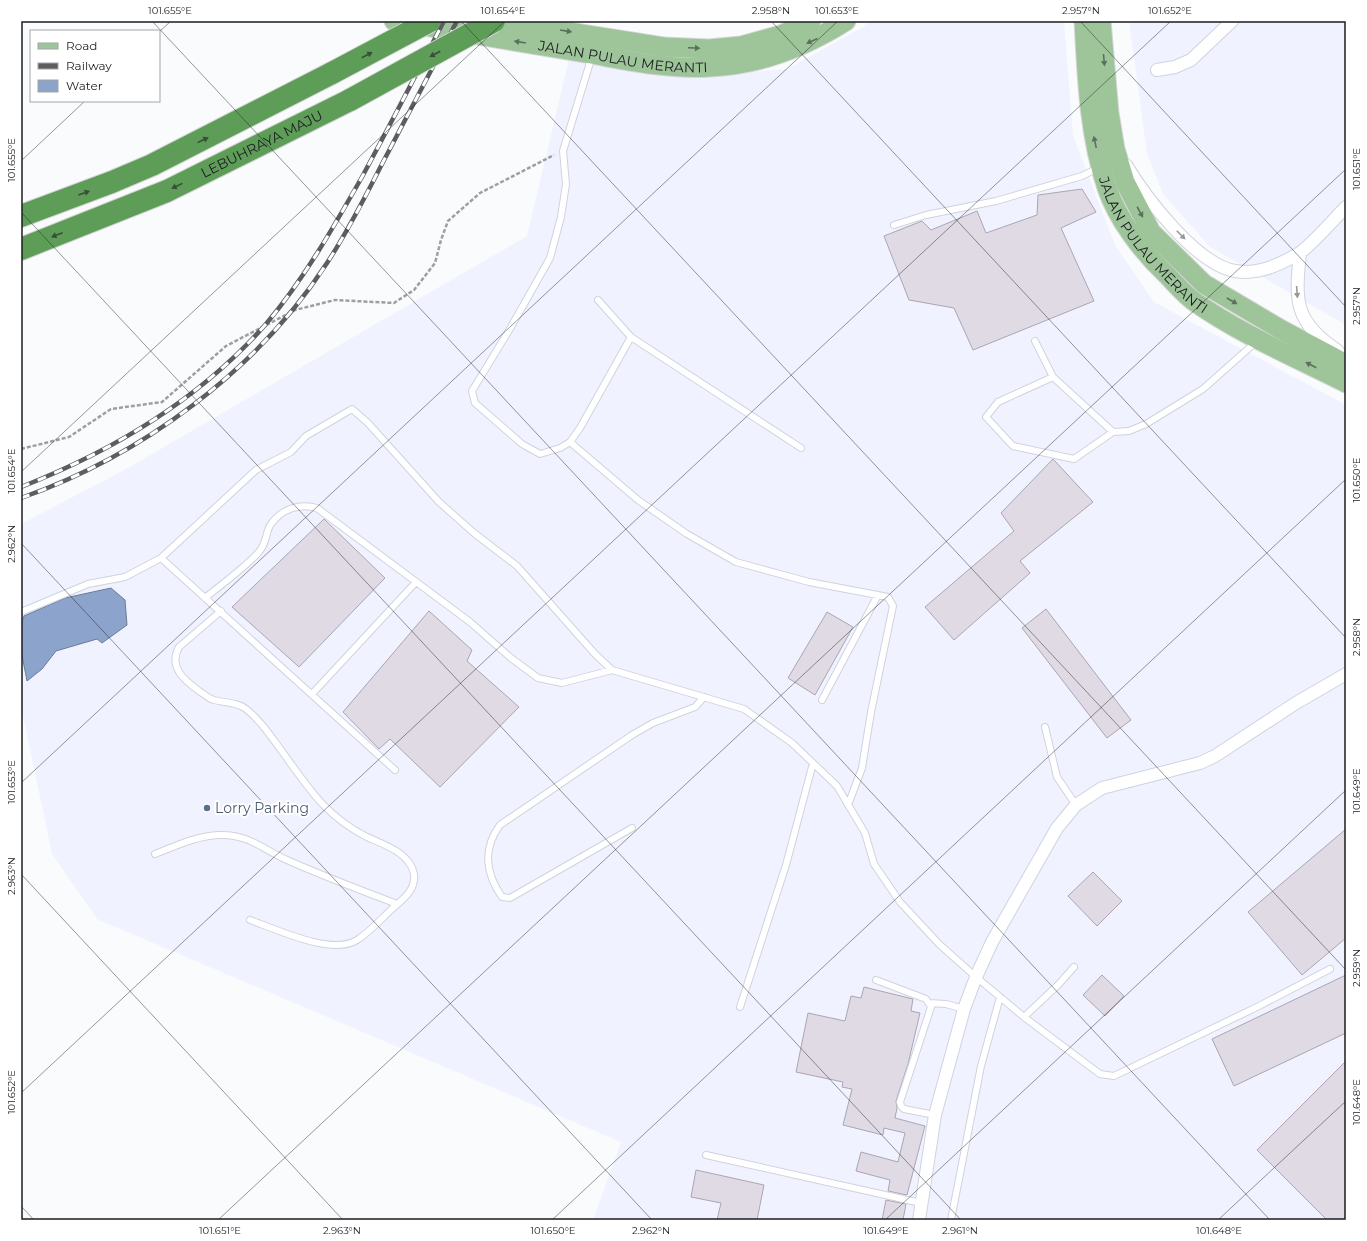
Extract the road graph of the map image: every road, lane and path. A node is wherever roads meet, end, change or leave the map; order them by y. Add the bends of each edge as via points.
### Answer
1 (394, 21) edge
2 (430, 21) edge
3 (494, 21) edge
4 (500, 21) edge
5 (811, 21) edge
6 (846, 21) edge
7 (1084, 21) edge
8 (1101, 21) edge
9 (1232, 21) edge
10 (592, 54) junction
11 (1157, 70) dead end
12 (1115, 149) junction
13 (563, 151) junction
14 (1100, 165) junction
15 (1346, 208) edge
16 (21, 216) edge
17 (894, 225) dead end
18 (21, 249) edge
19 (1300, 253) junction
20 (598, 300) dead end
21 (631, 337) junction
22 (1258, 340) junction
23 (1035, 341) dead end
24 (1346, 356) edge
25 (1346, 364) edge
26 (1053, 376) junction
27 (1346, 383) edge
28 (1113, 432) junction
29 (570, 442) junction
30 (801, 448) dead end
31 (21, 449) edge
32 (162, 558) junction
33 (416, 582) junction
34 (878, 595) junction
35 (205, 598) junction
36 (21, 612) edge
37 (220, 612) junction
38 (612, 670) junction
39 (1346, 674) edge
40 (312, 694) junction
41 (704, 697) junction
42 (822, 700) dead end
43 (1044, 728) dead end
44 (813, 763) junction
45 (395, 770) dead end
46 (848, 805) junction
47 (1076, 806) junction
48 (632, 828) dead end
49 (155, 854) dead end
50 (397, 904) junction
51 (250, 920) dead end
52 (1074, 967) dead end
53 (1330, 969) dead end
54 (976, 977) junction
55 (876, 980) dead end
56 (1000, 996) junction
57 (929, 1002) junction
58 (740, 1007) dead end
59 (964, 1009) junction
60 (1024, 1017) junction
61 (935, 1115) junction
62 (706, 1155) dead end
63 (921, 1202) junction
64 (919, 1220) edge
65 (951, 1220) edge

10 -> 1 main road, JALAN PULAU MERANTI
16 -> 2 highway, bridge via 152,165
3 -> 18 highway, LEBUHRAYA MAJU, bridge via 350,100 167,191
4 -> 5 main road, JALAN PULAU MERANTI via 664,47 709,49 741,46 781,35
6 -> 10 main road, JALAN PULAU MERANTI via 821,37 784,53 744,63 710,67 662,65
14 -> 7 main road, JALAN PULAU MERANTI via 1087,80
8 -> 12 main road, JALAN PULAU MERANTI via 1109,113
9 - 11 street via 1191,60 1175,67
10 - 13 lane
12 -> 19 street via 1165,219 1192,246 1214,263 1234,271 1255,272
12 -> 25 main road, JALAN PULAU MERANTI via 1125,182 1151,232 1204,284
13 - 29 lane via 566,184 561,217 550,258 472,391 474,403 522,444 540,454
13 - 31 path via 480,193 448,220 435,263 414,290 394,302 335,300 295,310 226,346 162,402 111,409 68,437
14 - 17 lane via 1082,176 996,201 926,215
14 - 22 main road, JALAN PULAU MERANTI via 1107,189 1125,224 1151,260 1194,301
15 - 19 street
19 -> 24 street via 1296,286 1298,305 1306,322 1326,343
20 - 21 lane
21 - 29 lane
21 - 30 lane
27 -> 22 main road, JALAN PULAU MERANTI
22 - 28 lane via 1203,389 1146,424 1129,431
23 - 26 lane
26 - 28 lane
26 - 28 lane via 998,402 986,416 1013,446 1074,460
29 - 34 lane via 638,500 687,534 736,562 809,582
32 - 35 lane
32 - 36 lane via 125,577 88,584
32 - 38 lane via 256,470 291,452 306,436 352,409 368,423 439,502 517,566
33 - 35 lane via 317,508 306,506 286,509 270,525 267,541 258,554
33 - 38 lane via 538,678 562,684
33 - 40 lane
34 - 42 lane
34 - 46 lane via 888,597 893,606 862,768
35 - 37 lane
37 - 40 lane
37 - 50 lane via 179,647 175,654 175,663 180,674 188,683 213,700 238,704 246,709 264,726 328,811 343,824 400,853 412,866 414,878 411,891
38 - 41 lane
39 - 47 street via 1215,756 1180,770 1102,788
40 - 45 lane
41 - 44 lane via 744,709 792,742
41 - 48 lane via 695,707 653,723 632,735 500,825 488,846 487,859 497,890 502,897 510,898
43 - 47 lane via 1057,776
44 - 46 lane via 837,786
44 - 58 lane via 786,865
46 - 54 lane via 865,833 874,864 900,902 939,944
47 - 54 street via 1057,828 992,942
49 - 50 lane via 200,837 239,837 252,841 285,859
50 - 51 lane via 356,941 341,946 325,946
52 - 60 lane
53 - 60 lane via 1114,1076 1100,1074
54 - 56 lane
54 - 59 street
55 - 57 lane via 926,998
56 - 60 lane
56 - 65 lane via 981,1066
57 - 59 lane
57 - 61 lane via 931,1007 900,1102 904,1109
59 - 61 street
61 - 63 street
62 - 63 lane
63 - 64 street

